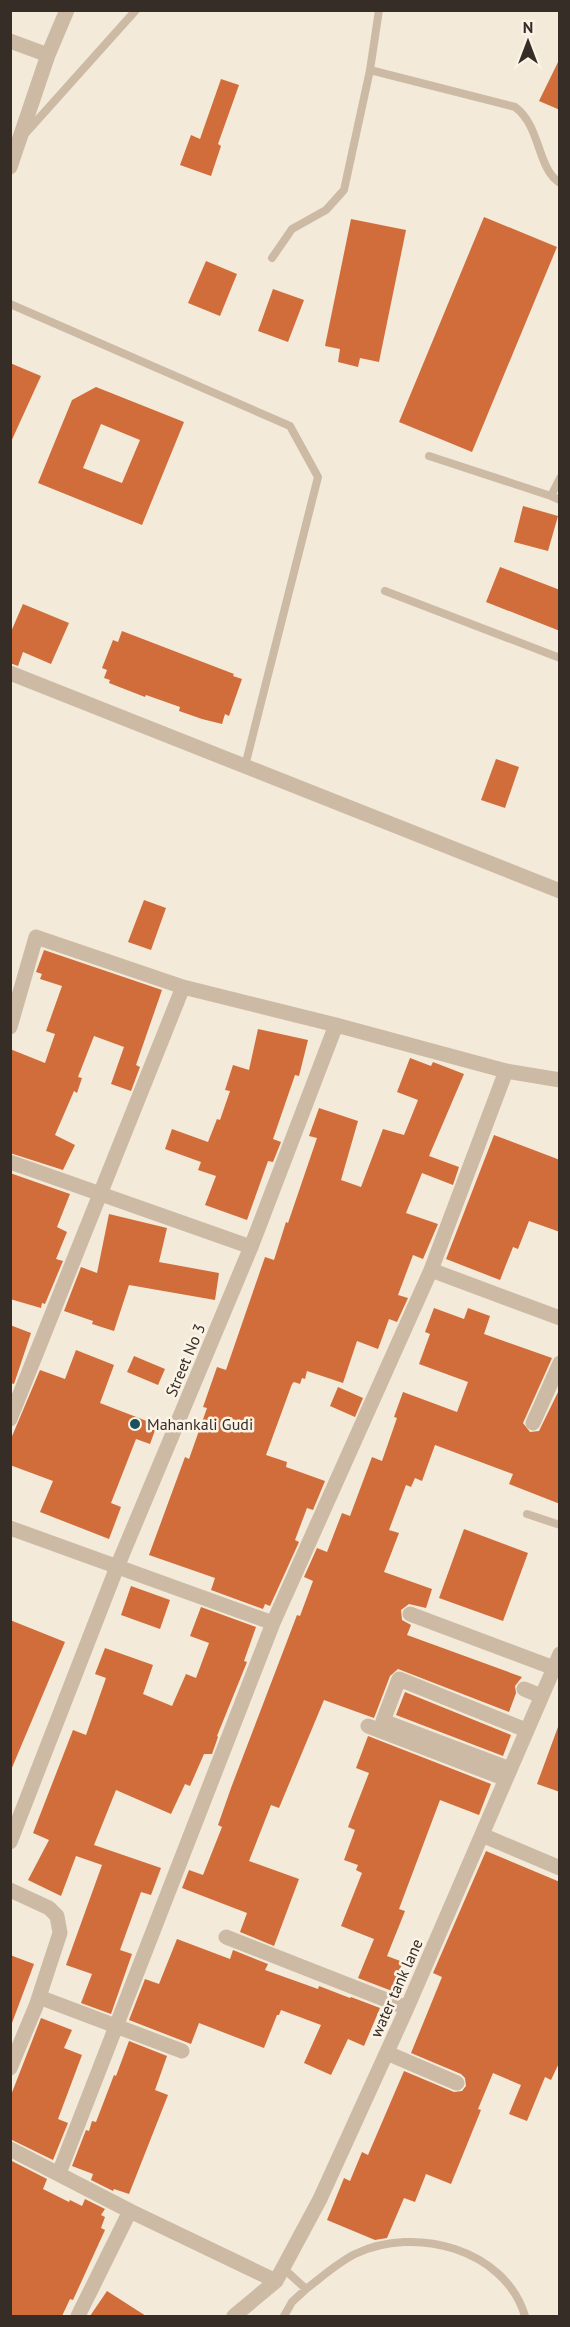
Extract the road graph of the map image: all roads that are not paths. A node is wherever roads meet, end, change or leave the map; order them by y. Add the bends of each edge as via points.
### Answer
1 (68, 10) edge
2 (136, 10) edge
3 (379, 10) edge
4 (10, 41) edge
5 (48, 55) junction
6 (370, 70) junction
7 (20, 140) junction
8 (10, 167) edge
9 (560, 183) edge
10 (272, 258) dead end
11 (10, 304) edge
12 (429, 456) dead end
13 (560, 478) edge
14 (555, 498) edge
15 (385, 591) dead end
16 (560, 658) edge
17 (10, 673) edge
18 (245, 766) junction
19 (560, 891) edge
20 (183, 987) junction
21 (336, 1024) junction
22 (10, 1027) edge
23 (507, 1071) junction
24 (560, 1080) edge
25 (10, 1162) edge
26 (101, 1195) junction
27 (251, 1247) junction
28 (431, 1270) junction
29 (560, 1318) edge
30 (560, 1363) edge
31 (10, 1419) edge
32 (533, 1423) dead end
33 (527, 1514) dead end
34 (560, 1525) edge
35 (10, 1528) edge
36 (117, 1567) junction
37 (410, 1614) dead end
38 (273, 1623) junction
39 (554, 1666) edge
40 (530, 1670) dead end
41 (524, 1689) dead end
42 (541, 1696) junction
43 (368, 1726) dead end
44 (526, 1730) junction
45 (508, 1774) junction
46 (482, 1835) junction
47 (10, 1842) edge
48 (560, 1868) edge
49 (10, 1890) edge
50 (226, 1937) dead end
51 (39, 1997) junction
52 (407, 2008) junction
53 (116, 2027) junction
54 (16, 2037) edge
55 (182, 2051) dead end
56 (387, 2053) junction
57 (10, 2068) edge
58 (457, 2084) dead end
59 (10, 2149) edge
60 (59, 2173) junction
61 (130, 2211) junction
62 (280, 2275) junction
63 (306, 2289) junction
64 (78, 2316) edge
65 (234, 2316) edge
66 (284, 2316) edge
67 (525, 2316) edge

1 - 5 street
2 - 7 lane
3 - 6 lane
4 - 5 street
5 - 7 street
6 - 9 lane via 515,107 529,120 549,172
6 - 10 lane via 344,190 326,210 292,229
7 - 8 street
11 - 18 lane via 290,426 318,477
12 - 14 lane
13 - 14 lane
15 - 16 lane
17 - 18 street
18 - 19 street
20 - 21 street
20 - 22 street via 36,937
20 - 26 street
21 - 23 street
21 - 27 street, Street No 3
23 - 24 street
23 - 28 street
25 - 26 street
26 - 27 street
26 - 31 street
27 - 36 street, Street No 3
28 - 29 street
28 - 38 street
30 - 32 street
33 - 34 lane
35 - 36 street
36 - 38 street
36 - 47 street, Street No 3
37 - 39 street
38 - 53 street
39 - 40 street
39 - 42 street, water tank lane
41 - 42 street
42 - 44 street, water tank lane
43 - 45 street
44 - 45 street, water tank lane
44 - 45 street via 399,1679 383,1721
45 - 46 street, water tank lane
46 - 48 street
46 - 52 street, water tank lane
49 - 51 street via 57,1916 60,1933
50 - 52 street
51 - 53 street
51 - 54 street
52 - 56 street, water tank lane
53 - 55 street
53 - 60 street
54 - 57 street
56 - 58 street
56 - 62 street, water tank lane via 320,2199
59 - 60 street
60 - 61 street
61 - 62 street
61 - 64 street
62 - 63 lane
62 - 65 street, water tank lane
63 - 66 lane
63 - 67 lane via 356,2254 376,2247 424,2242 452,2247 477,2258 502,2277 520,2301

